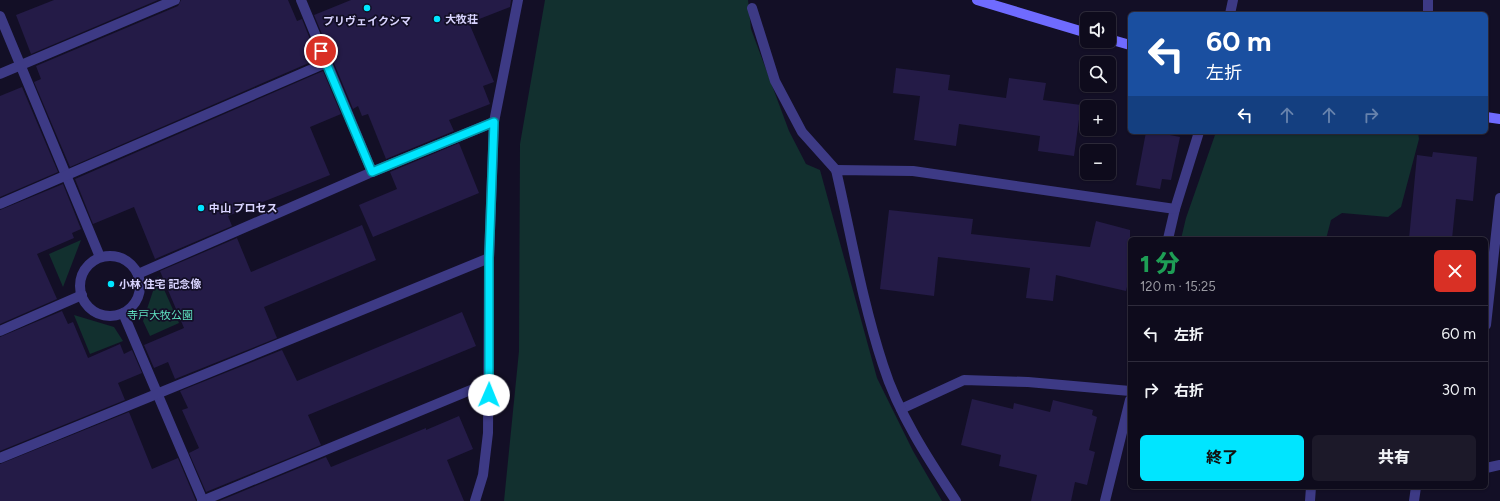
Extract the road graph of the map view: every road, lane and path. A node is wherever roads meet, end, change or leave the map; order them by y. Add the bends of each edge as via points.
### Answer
1 (175, 0) edge
2 (301, 0) edge
3 (518, 0) edge
4 (978, 0) edge
5 (1233, 0) edge
6 (1428, 0) edge
7 (752, 8) dead end
8 (1230, 12) edge
9 (1428, 12) edge
10 (0, 16) edge
11 (1080, 30) edge
12 (1116, 41) edge
13 (1128, 44) edge
14 (326, 63) junction
15 (21, 66) junction
16 (0, 74) edge
17 (1488, 117) edge
18 (1500, 119) edge
19 (494, 122) junction
20 (1198, 134) edge
21 (836, 170) junction
22 (372, 172) junction
23 (66, 176) junction
24 (1500, 198) edge
25 (0, 204) edge
26 (1175, 209) junction
27 (1168, 237) edge
28 (100, 257) junction
29 (489, 258) junction
30 (138, 274) junction
31 (82, 295) junction
32 (1488, 307) edge
33 (122, 313) junction
34 (0, 331) edge
35 (490, 382) junction
36 (1128, 391) edge
37 (158, 393) junction
38 (1128, 408) edge
39 (901, 409) junction
40 (0, 458) edge
41 (1500, 465) edge
42 (1488, 468) edge
43 (1311, 489) edge
44 (1416, 489) edge
45 (203, 501) edge
46 (475, 501) edge
47 (956, 501) edge
48 (1105, 501) edge
49 (1310, 501) edge
50 (1414, 501) edge

1 - 15 street
2 - 14 street
3 - 19 street
4 - 11 main road
5 - 8 street
6 - 9 street
7 - 21 street via 775,81 802,132
10 - 15 street
12 - 13 main road
14 - 22 street
14 - 23 street
15 - 16 street
15 - 23 street
17 - 18 main road
19 - 22 street
19 - 29 street
20 - 26 street
21 - 26 street via 913,171
21 - 39 street via 866,304 883,366
22 - 30 street
23 - 25 street
23 - 28 street
24 - 32 street
26 - 27 street
28 - 30 street via 110,256 126,260 134,266
28 - 31 street via 86,268 81,277
29 - 35 street
29 - 37 street
30 - 33 street via 140,292 130,308
31 - 33 street via 86,304 94,311 113,316
31 - 34 street
33 - 37 street
35 - 45 street
35 - 46 street via 483,475
36 - 39 street via 1028,382 964,380
37 - 40 street
37 - 45 street
38 - 48 street
39 - 47 street via 934,469
41 - 42 street
43 - 49 street
44 - 50 street

